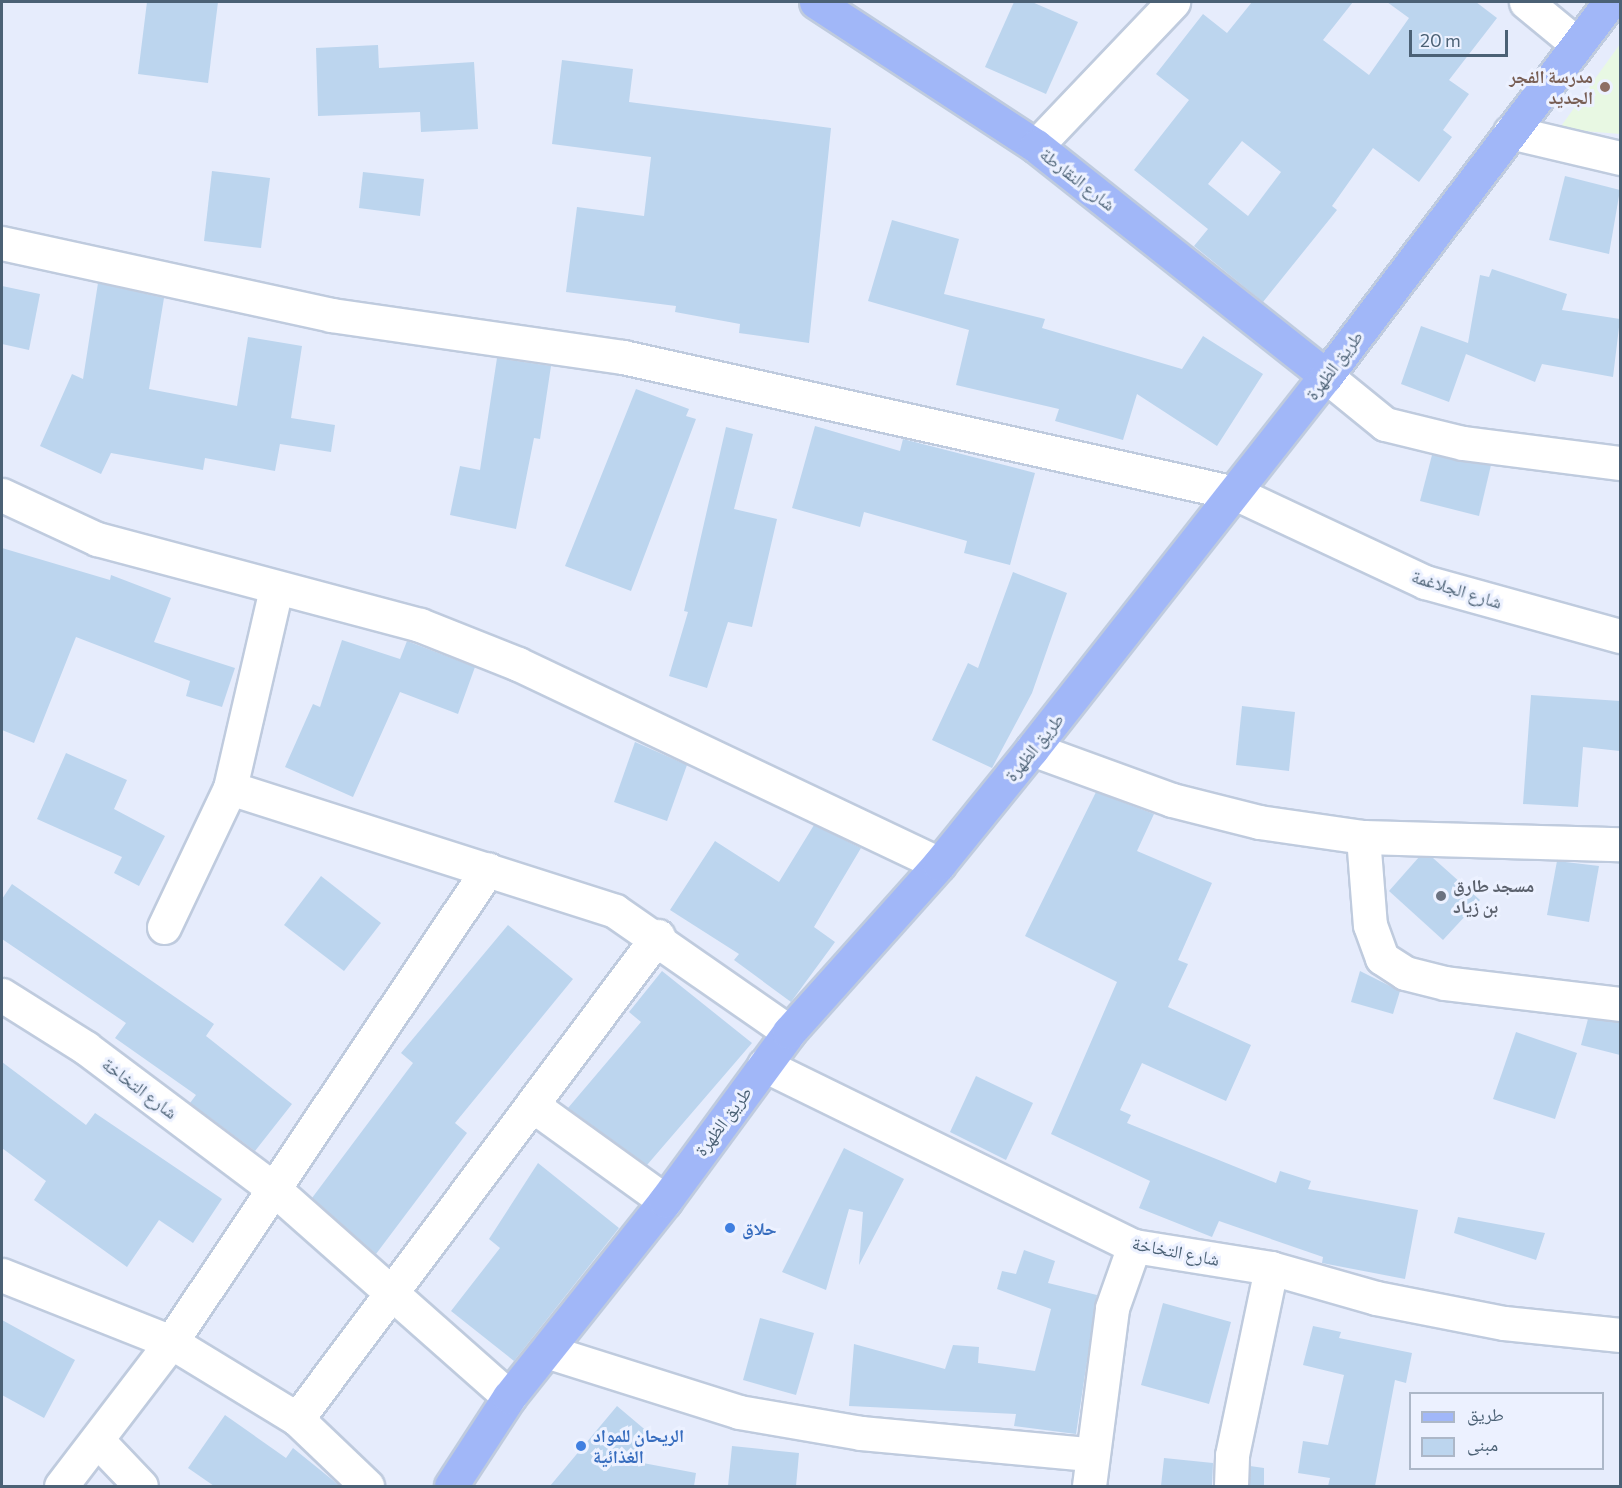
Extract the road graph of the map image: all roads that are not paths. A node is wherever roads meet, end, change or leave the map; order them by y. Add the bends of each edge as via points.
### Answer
1 (816, 2) edge
2 (1173, 2) edge
3 (1526, 2) edge
4 (1610, 2) edge
5 (1577, 44) junction
6 (1510, 132) junction
7 (1036, 146) junction
8 (1620, 158) edge
9 (2, 243) edge
10 (1326, 375) junction
11 (1620, 464) edge
12 (1235, 493) junction
13 (2, 495) edge
14 (276, 588) junction
15 (1620, 636) edge
16 (1032, 749) junction
17 (230, 788) junction
18 (1363, 837) junction
19 (1620, 844) edge
20 (939, 864) junction
21 (488, 869) junction
22 (164, 927) dead end
23 (658, 936) junction
24 (2, 995) edge
25 (1620, 1004) edge
26 (789, 1032) junction
27 (764, 1065) junction
28 (532, 1105) junction
29 (274, 1188) junction
30 (665, 1201) junction
31 (1134, 1246) junction
32 (1271, 1268) junction
33 (2, 1275) edge
34 (390, 1294) junction
35 (1620, 1335) edge
36 (171, 1342) junction
37 (546, 1352) junction
38 (509, 1397) junction
39 (297, 1419) junction
40 (98, 1441) junction
41 (1089, 1454) junction
42 (61, 1486) edge
43 (141, 1486) edge
44 (367, 1486) edge
45 (451, 1486) edge
46 (1089, 1486) edge
47 (1231, 1486) edge

1 - 7 main road, شارع النقارطة
2 - 7 street
3 - 5 street
4 - 5 main road, طريق الظهرة
5 - 6 main road, طريق الظهرة
6 - 8 street
6 - 10 main road, طريق الظهرة
7 - 10 main road, شارع النقارطة
9 - 12 street, شارع الجلاغمة via 331,315 623,357
10 - 11 street via 1385,424 1463,443
10 - 12 main road, طريق الظهرة
12 - 15 street, شارع الجلاغمة via 1425,582
12 - 16 main road, طريق الظهرة
13 - 14 street via 97,539
14 - 17 street
14 - 20 street via 420,625 518,664
16 - 18 street via 1172,800 1259,822
16 - 20 main road, طريق الظهرة
17 - 21 street
17 - 22 street
18 - 19 street
18 - 25 street via 1370,925 1382,958 1397,968 1445,983
20 - 26 main road, طريق الظهرة
21 - 23 street via 583,898
21 - 29 street
23 - 26 street
23 - 28 street
24 - 29 street, شارع التخاخة via 86,1048
26 - 27 main road, طريق الظهرة
27 - 30 main road, طريق الظهرة
27 - 31 street, شارع التخاخة
28 - 30 street
28 - 34 street
29 - 34 street, شارع التخاخة
29 - 36 street
30 - 37 main road, طريق الظهرة
31 - 32 street, شارع التخاخة
31 - 41 street via 1112,1308
32 - 35 street, شارع التخاخة via 1376,1298 1504,1323
32 - 47 street via 1232,1455
33 - 36 street
34 - 38 street, شارع التخاخة
34 - 39 street
36 - 39 street
36 - 40 street
37 - 38 main road, طريق الظهرة
37 - 41 street via 739,1412 861,1433
38 - 45 main road, طريق الظهرة
39 - 44 street
40 - 42 street
40 - 43 street
41 - 46 street

